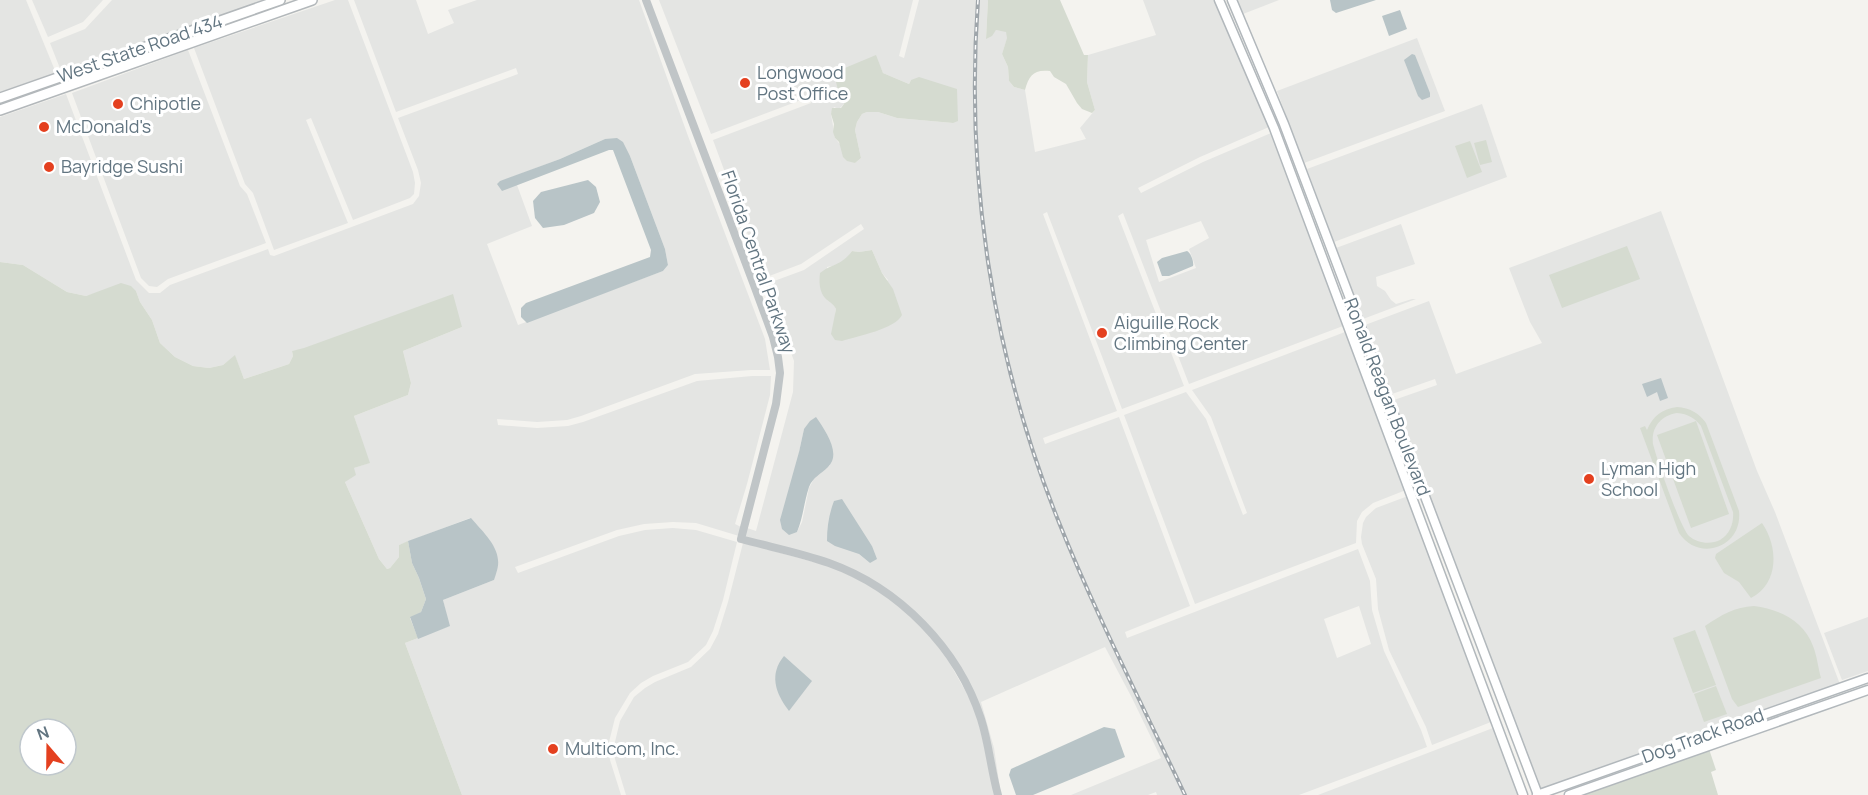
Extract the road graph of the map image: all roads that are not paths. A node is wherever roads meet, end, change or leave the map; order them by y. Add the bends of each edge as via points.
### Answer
1 (280, 0) edge
2 (312, 0) edge
3 (646, 0) edge
4 (1219, 0) edge
5 (1232, 0) edge
6 (76, 71) junction
7 (60, 76) junction
8 (66, 86) junction
9 (50, 91) junction
10 (0, 98) edge
11 (0, 110) edge
12 (1489, 666) junction
13 (1477, 670) junction
14 (1868, 678) edge
15 (1868, 690) edge
16 (998, 795) edge
17 (1523, 795) edge
18 (1538, 795) edge
19 (1569, 795) edge

1 - 6 main road, West State Road 434
2 - 8 main road, West State Road 434
3 - 16 street, Florida Central Parkway via 778,357 778,398 741,539 829,563 858,576 880,588 922,622 952,660 974,699 990,750
4 - 13 main road, Ronald Reagan Boulevard via 1274,128
5 - 12 main road, Ronald Reagan Boulevard via 1284,124
6 - 7 main road, West State Road 434
6 - 8 main road
7 - 9 main road
7 - 10 main road, West State Road 434
8 - 9 main road, West State Road 434
9 - 11 main road, West State Road 434
12 - 13 main road
12 - 18 main road, Ronald Reagan Boulevard
13 - 17 main road, Ronald Reagan Boulevard
14 - 18 main road, Dog Track Road
15 - 19 main road, Dog Track Road

